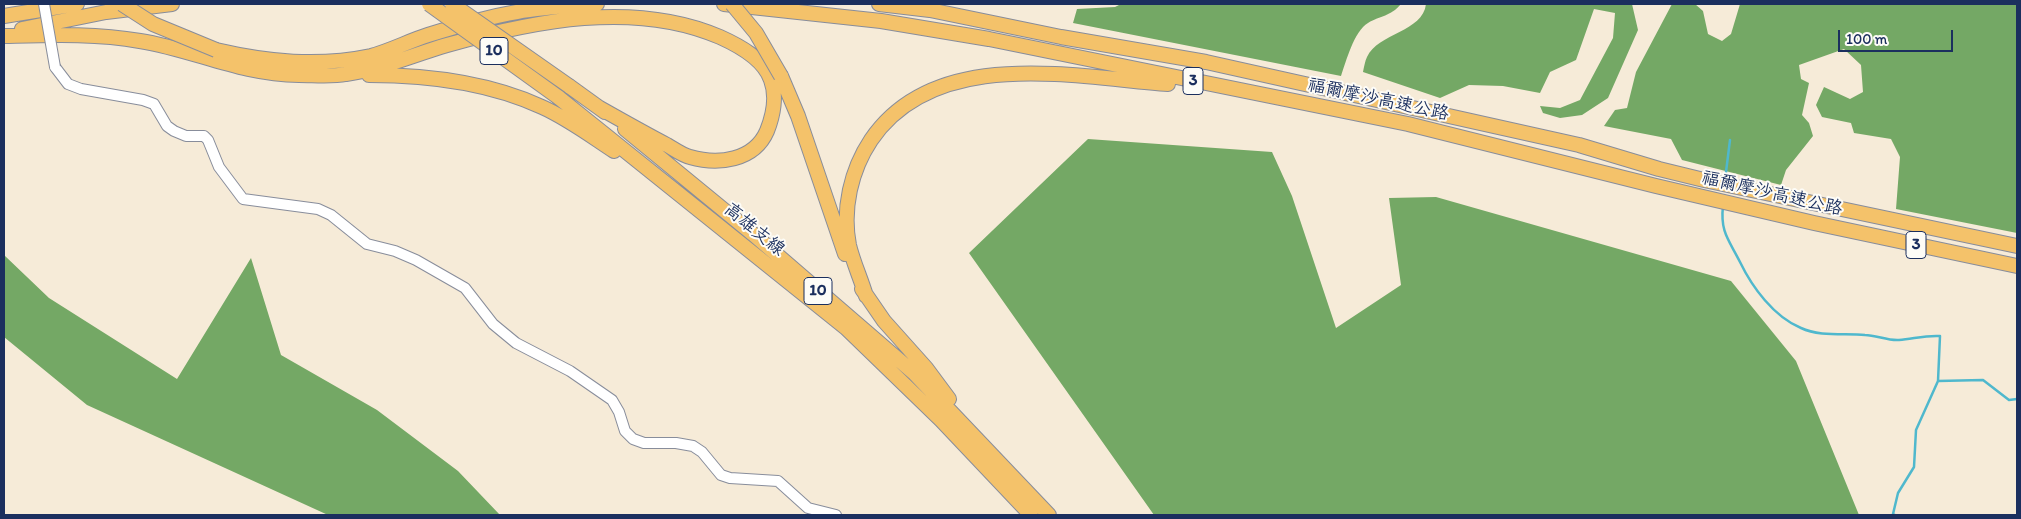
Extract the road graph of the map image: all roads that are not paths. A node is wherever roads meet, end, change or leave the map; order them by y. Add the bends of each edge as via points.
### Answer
1 (44, 4) edge
2 (77, 4) edge
3 (122, 4) edge
4 (172, 4) edge
5 (429, 4) edge
6 (452, 4) edge
7 (597, 4) edge
8 (724, 4) edge
9 (732, 4) edge
10 (879, 4) edge
11 (905, 4) edge
12 (930, 10) junction
13 (4, 16) edge
14 (4, 35) edge
15 (344, 75) junction
16 (1202, 83) junction
17 (598, 107) junction
18 (674, 188) junction
19 (2017, 246) edge
20 (2017, 266) edge
21 (866, 296) junction
22 (978, 438) junction
23 (836, 515) edge
24 (1031, 515) edge
25 (1049, 515) edge

1 - 23 street, bridge via 55,67 68,84 154,104 167,126 186,136 204,136 219,167 243,199 318,209 331,215 367,244 409,257 465,288 493,324 516,343 570,371 612,400 625,431 633,439 644,443 693,446 721,475 778,481 808,508
2 - 13 highway
3 - 7 highway, bridge via 153,24 216,50 293,64 372,55 429,35 516,12
4 - 14 highway via 106,12
5 - 18 highway, 高雄支線 / 10, bridge via 558,97
6 - 17 highway, 高雄支線 / 10, bridge
8 - 16 highway, 福爾摩沙高速公路 / 3 via 881,21 988,39
9 - 21 highway, bridge via 756,33 781,76 848,261
10 - 12 highway, 福爾摩沙高速公路 / 3
11 - 12 highway
12 - 19 highway, 福爾摩沙高速公路 / 3 via 1206,62 1579,145 1658,169 1820,206
14 - 15 highway via 108,36 143,41 259,73
15 - 17 highway via 546,21 647,19 681,25 735,44 766,70 775,97 763,139 746,155 722,162 688,157
15 - 18 highway via 413,75 456,81 508,95 542,107 620,155 660,185
16 - 20 highway, 福爾摩沙高速公路 / 3 via 1408,124 1814,223
16 - 21 highway via 1181,85 1116,78 1019,74 966,79 920,95 876,134 865,150 848,197 849,246
17 - 22 highway, 高雄支線 / 10 via 753,234 914,373
18 - 24 highway, 高雄支線 / 10 via 846,328 948,427
21 - 22 highway via 926,368
22 - 25 highway, 高雄支線 / 10

